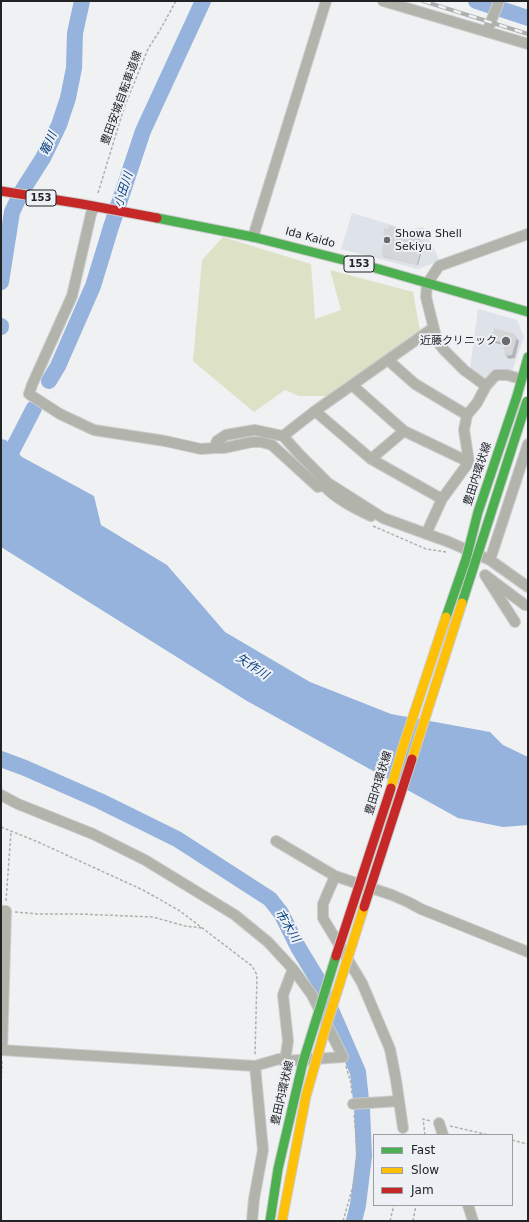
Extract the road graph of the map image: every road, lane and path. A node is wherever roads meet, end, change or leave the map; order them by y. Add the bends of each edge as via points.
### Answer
1 (176, 1) edge
2 (326, 1) edge
3 (383, 1) edge
4 (500, 1) edge
5 (487, 32) junction
6 (528, 44) edge
7 (1, 191) edge
8 (94, 207) junction
9 (528, 234) edge
10 (253, 236) junction
11 (426, 284) junction
12 (528, 312) edge
13 (433, 328) junction
14 (528, 356) edge
15 (388, 360) junction
16 (521, 379) junction
17 (352, 385) junction
18 (486, 386) junction
19 (528, 400) edge
20 (315, 411) junction
21 (467, 415) junction
22 (404, 431) junction
23 (283, 436) junction
24 (528, 444) edge
25 (214, 448) junction
26 (371, 459) junction
27 (469, 462) junction
28 (442, 499) junction
29 (383, 518) junction
30 (426, 534) junction
31 (490, 560) junction
32 (528, 586) edge
33 (527, 607) edge
34 (515, 622) dead end
35 (1, 795) edge
36 (1, 827) edge
37 (10, 832) junction
38 (276, 841) dead end
39 (335, 876) junction
40 (3, 911) edge
41 (203, 928) junction
42 (528, 952) edge
43 (293, 970) junction
44 (2, 1050) edge
45 (343, 1058) junction
46 (285, 1060) junction
47 (255, 1066) junction
48 (1, 1089) edge
49 (399, 1101) junction
50 (353, 1104) junction
51 (439, 1124) junction
52 (403, 1128) dead end
53 (424, 1134) edge
54 (443, 1134) edge
55 (484, 1134) edge
56 (513, 1140) edge
57 (528, 1144) edge
58 (394, 1206) edge
59 (416, 1206) edge
60 (468, 1206) edge
61 (252, 1221) edge
62 (270, 1221) edge
63 (282, 1221) edge
64 (343, 1221) edge
65 (390, 1221) edge
66 (413, 1221) edge
67 (473, 1221) edge

1 - 8 path, 豊田安城自転車道線 via 148,48 124,108
2 - 10 street
3 - 5 street
4 - 5 street
5 - 6 street
7 - 8 main road, Ida Kaido / 153
8 - 10 main road, Ida Kaido / 153
8 - 25 street via 72,296 29,394 60,414 94,430 201,449
9 - 11 street via 440,266
10 - 11 main road, Ida Kaido / 153
11 - 12 main road, Ida Kaido / 153
11 - 13 street
13 - 15 street
13 - 18 street via 437,341 444,350 464,370
14 - 16 main road, 豊田内環状線
15 - 17 street
15 - 21 street via 415,384
16 - 18 street via 496,375
16 - 62 main road, 豊田内環状線, bridge via 478,512 466,559 346,922 303,1062 278,1169
17 - 20 street
17 - 22 street
18 - 21 street
19 - 63 main road, bridge via 324,1033 306,1096
20 - 23 street
20 - 26 street
21 - 27 street via 464,430
22 - 26 street
22 - 27 street
23 - 25 street via 255,430 243,432 226,435 217,441
23 - 29 street via 328,483
24 - 31 street
25 - 29 street via 252,442 272,445 318,487 323,485 358,510 375,518
26 - 28 street
27 - 28 street
28 - 30 street
29 - 30 street
30 - 31 street
31 - 32 street
33 - 34 street via 485,575
35 - 43 street via 93,834 184,883 235,915 268,942
36 - 37 path
37 - 40 path
37 - 41 path via 38,842 143,890 180,911
38 - 39 street
39 - 42 street via 392,895
39 - 49 street via 323,904 323,918 362,983 390,1049
40 - 41 path via 153,917
40 - 44 street
41 - 47 path via 252,966 257,975
43 - 45 street via 312,995
43 - 46 street via 283,995 288,1041
44 - 47 street
44 - 48 path
45 - 46 street
45 - 50 path via 351,1083
46 - 47 street via 279,1059
47 - 61 street via 263,1150
49 - 50 street
49 - 52 street
50 - 64 path via 357,1150 355,1179
51 - 53 path via 424,1119
51 - 54 street
51 - 55 path
56 - 57 path
58 - 65 path
59 - 66 path
60 - 67 street

